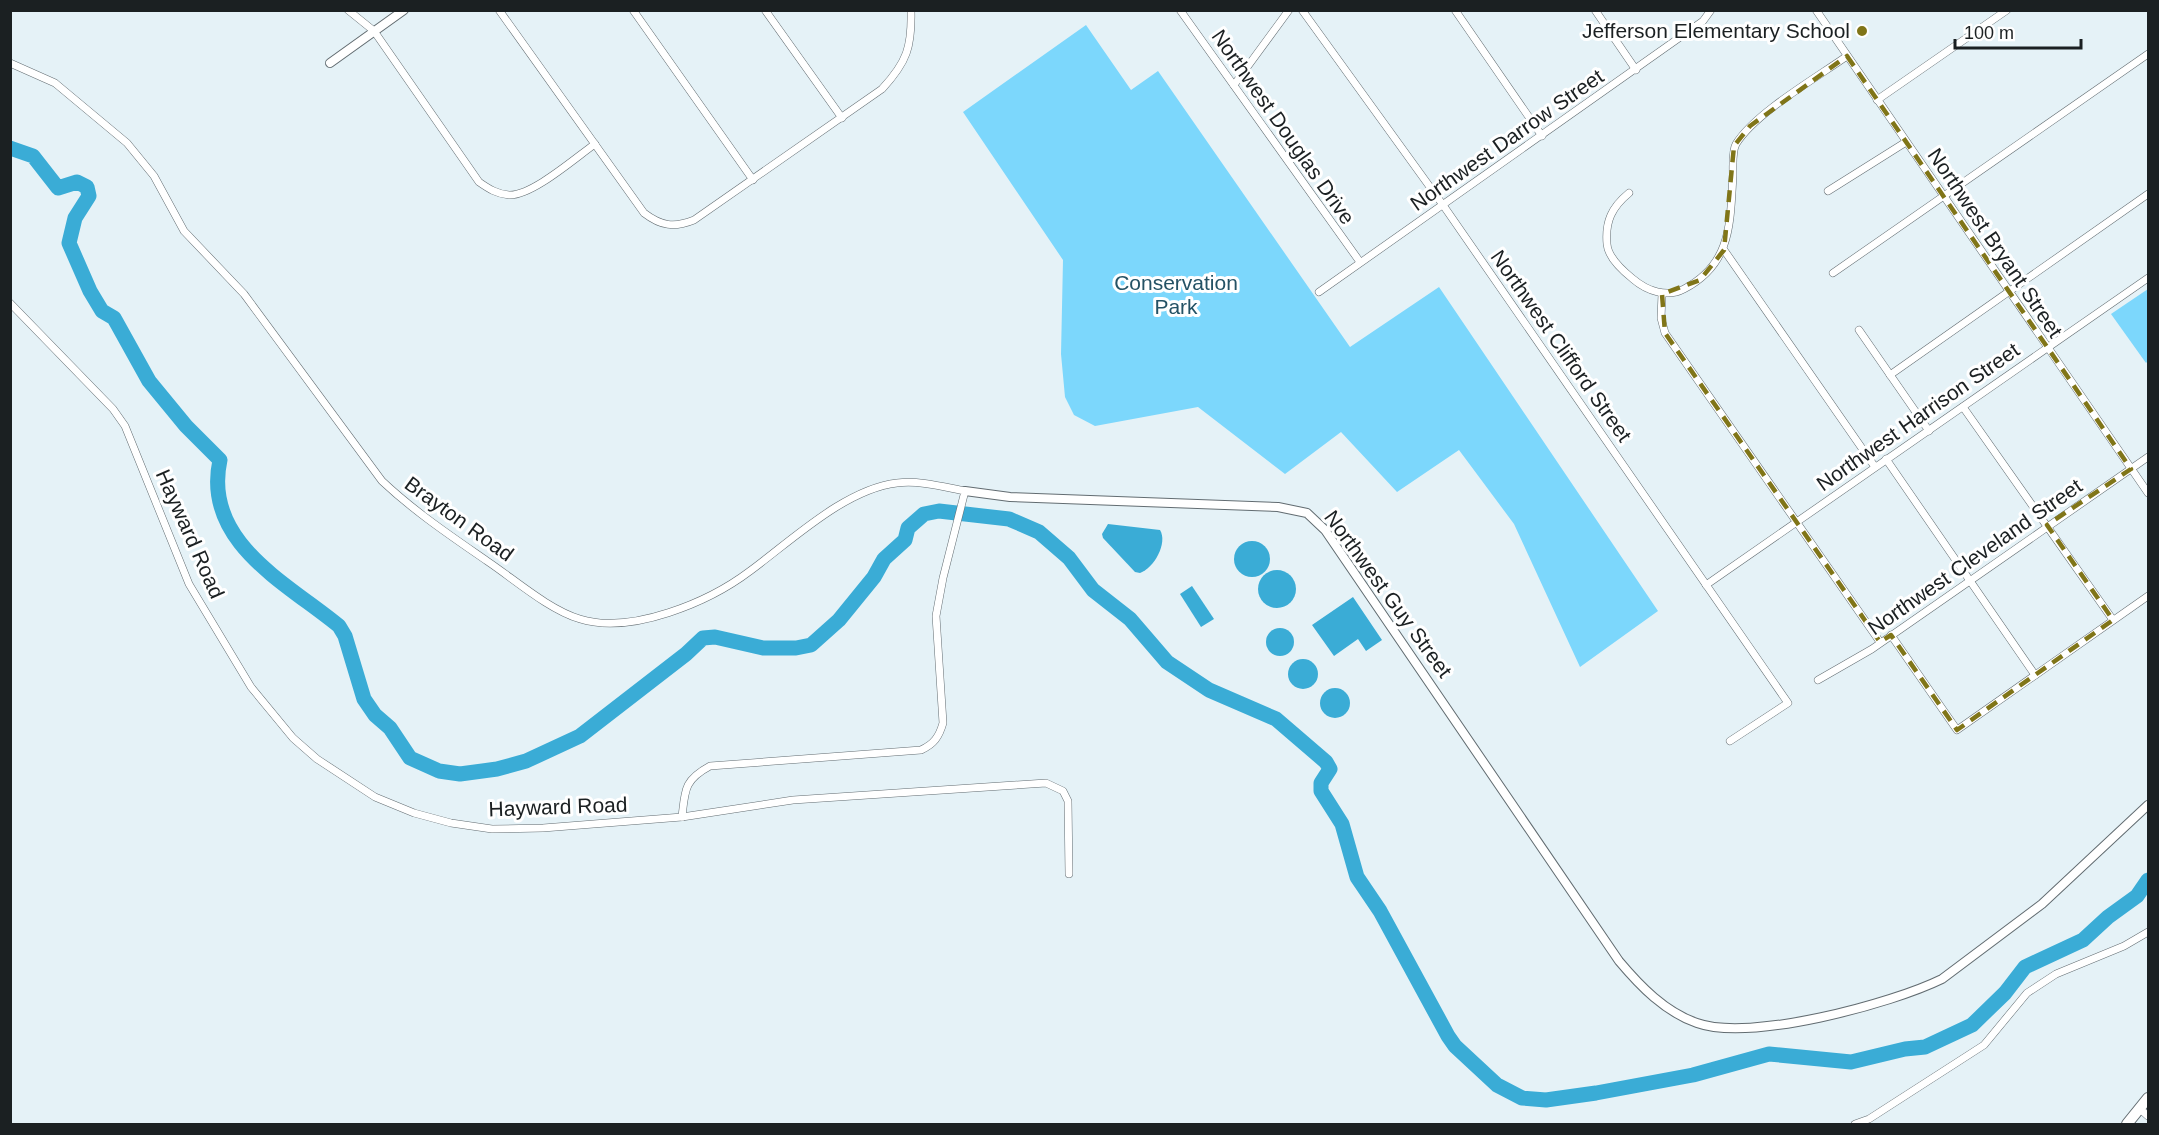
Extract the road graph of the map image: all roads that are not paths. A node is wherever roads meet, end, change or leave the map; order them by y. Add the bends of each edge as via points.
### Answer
1 (348, 10) edge
2 (404, 10) edge
3 (499, 10) edge
4 (633, 10) edge
5 (765, 10) edge
6 (911, 10) edge
7 (1180, 10) edge
8 (1288, 10) edge
9 (1302, 10) edge
10 (1455, 10) edge
11 (1595, 10) edge
12 (1711, 10) edge
13 (1816, 10) edge
14 (2007, 10) edge
15 (374, 32) junction
16 (2148, 54) edge
17 (1847, 56) junction
18 (10, 63) edge
19 (330, 63) dead end
20 (1636, 70) junction
21 (1234, 85) junction
22 (1877, 100) junction
23 (842, 118) junction
24 (1542, 136) junction
25 (1906, 142) junction
26 (594, 144) junction
27 (753, 180) junction
28 (1828, 191) dead end
29 (1629, 193) dead end
30 (2148, 194) edge
31 (1943, 196) junction
32 (1443, 205) junction
33 (1724, 250) junction
34 (1360, 262) junction
35 (1833, 273) dead end
36 (2148, 278) edge
37 (2008, 291) junction
38 (1318, 292) dead end
39 (1662, 294) junction
40 (10, 303) edge
41 (1859, 330) dead end
42 (2047, 348) junction
43 (1890, 375) junction
44 (1963, 407) junction
45 (1929, 431) junction
46 (2148, 457) edge
47 (1886, 459) junction
48 (1875, 467) junction
49 (2132, 469) junction
50 (965, 491) junction
51 (2148, 493) edge
52 (1796, 522) junction
53 (2047, 525) junction
54 (1970, 580) junction
55 (1706, 585) junction
56 (2148, 596) edge
57 (2113, 620) junction
58 (1891, 636) junction
59 (1880, 642) junction
60 (2035, 675) junction
61 (1818, 680) dead end
62 (1730, 741) dead end
63 (2148, 806) edge
64 (682, 817) junction
65 (1069, 874) dead end
66 (2148, 932) edge
67 (2148, 1098) edge
68 (2144, 1112) edge
69 (1855, 1125) edge
70 (2127, 1125) edge

1 - 15 street
2 - 15 street
3 - 26 street
4 - 27 street
5 - 23 street
6 - 23 street via 912,39 902,66 882,89
7 - 21 street, Northwest Douglas Drive
8 - 21 street
9 - 32 street, Northwest Clifford Street
10 - 24 street
11 - 20 street
12 - 20 street, Northwest Darrow Street via 1703,21
13 - 17 street, Northwest Bryant Street
14 - 22 street
15 - 19 street
15 - 26 street via 480,182 494,192 512,195 530,189
16 - 31 street
17 - 22 street, Northwest Bryant Street
17 - 33 street via 1750,126 1734,146
18 - 50 street, Brayton Road via 55,83 127,143 153,176 184,231 244,294 382,481 410,507 549,603 580,620 641,620 711,595 858,495 897,483
20 - 24 street, Northwest Darrow Street
21 - 34 street, Northwest Douglas Drive
22 - 25 street, Northwest Bryant Street
23 - 27 street
24 - 32 street, Northwest Darrow Street
25 - 28 street
25 - 31 street, Northwest Bryant Street
26 - 27 street via 644,213 657,223 675,226 694,220
29 - 39 street via 1614,205 1608,220 1607,249 1638,284
30 - 37 street
31 - 35 street
31 - 37 street, Northwest Bryant Street
32 - 34 street, Northwest Darrow Street
32 - 55 street, Northwest Clifford Street
33 - 39 street via 1700,280 1680,291
33 - 48 street
34 - 38 street, Northwest Darrow Street
36 - 42 street, Northwest Harrison Street
37 - 42 street, Northwest Bryant Street
37 - 43 street
39 - 52 street via 1665,333
40 - 64 street, Hayward Road via 125,426 189,584 251,687 292,738 316,759 375,797 451,823 492,829 543,828
41 - 43 street
42 - 44 street, Northwest Harrison Street
42 - 49 street, Northwest Bryant Street
43 - 45 street
44 - 45 street, Northwest Harrison Street
44 - 53 street
45 - 47 street, Northwest Harrison Street
46 - 49 street, Northwest Cleveland Street
47 - 48 street, Northwest Harrison Street
47 - 54 street
48 - 52 street, Northwest Harrison Street
49 - 51 street, Northwest Bryant Street
49 - 53 street, Northwest Cleveland Street
50 - 63 street, Northwest Guy Street via 1010,497 1278,507 1307,513 1325,530 1619,961 1660,1002 1684,1018 1724,1029 1805,1020 1911,993 1941,979 2042,904
50 - 64 street via 936,616 943,723 932,744 921,750 710,766 695,774 686,786
52 - 55 street, Northwest Harrison Street
52 - 59 street
53 - 54 street, Northwest Cleveland Street
53 - 57 street
54 - 58 street, Northwest Cleveland Street
54 - 60 street
55 - 62 street, Northwest Clifford Street via 1788,703
56 - 57 street
57 - 60 street
58 - 59 street, Northwest Cleveland Street
58 - 60 street via 1957,730
59 - 61 street, Northwest Cleveland Street
64 - 65 street, Hayward Road via 793,800 1046,783 1063,791 1068,801
66 - 69 street via 2056,974 2027,993 1984,1045
67 - 68 main road
68 - 70 main road

